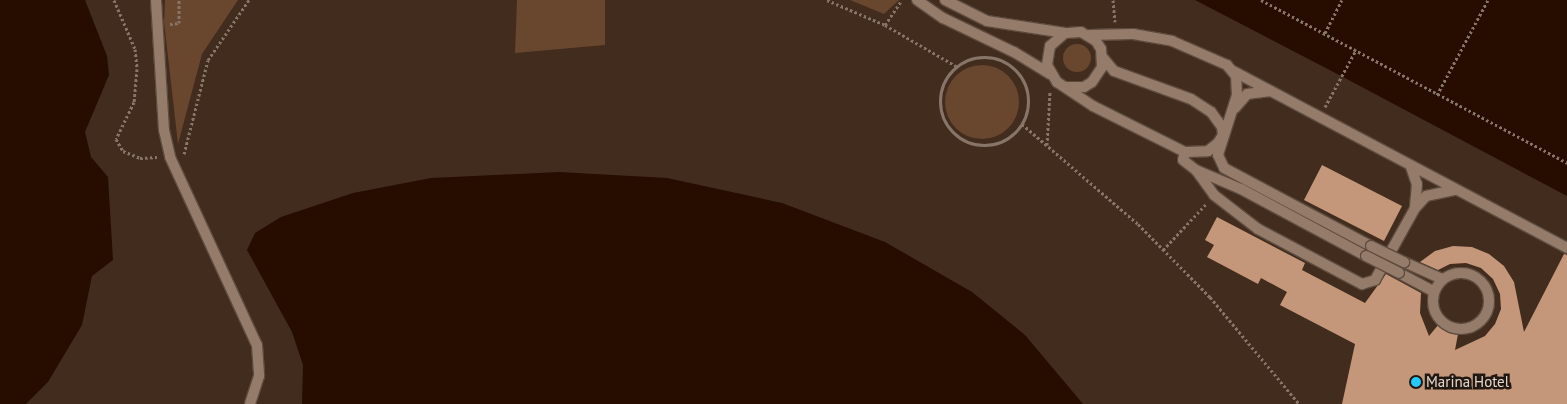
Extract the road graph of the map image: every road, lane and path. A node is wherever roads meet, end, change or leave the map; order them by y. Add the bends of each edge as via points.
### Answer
1 (156, 0) edge
2 (179, 0) edge
3 (828, 0) edge
4 (902, 0) edge
5 (917, 0) edge
6 (945, 0) edge
7 (1112, 0) edge
8 (1261, 0) edge
9 (1342, 0) edge
10 (1488, 0) edge
11 (158, 25) junction
12 (885, 25) junction
13 (1065, 33) junction
14 (1116, 33) junction
15 (1325, 33) junction
16 (1088, 35) junction
17 (1356, 50) junction
18 (1103, 58) junction
19 (956, 66) junction
20 (1232, 70) junction
21 (1050, 74) junction
22 (1066, 87) junction
23 (1272, 91) junction
24 (1437, 95) junction
25 (1235, 108) junction
26 (1319, 116) junction
27 (1022, 124) junction
28 (1223, 135) junction
29 (1047, 146) junction
30 (1185, 152) junction
31 (1567, 163) edge
32 (1411, 167) junction
33 (1196, 170) junction
34 (1457, 190) junction
35 (1214, 195) junction
36 (1415, 208) junction
37 (1567, 248) edge
38 (1164, 250) junction
39 (1442, 279) junction
40 (1434, 292) junction
41 (250, 404) edge
42 (1299, 404) edge

1 - 11 lane
2 - 11 path via 178,23
3 - 12 path
4 - 12 path
5 - 21 lane via 943,18 1006,47
6 - 13 lane via 987,21
7 - 14 path
8 - 15 path
9 - 15 path
10 - 24 path
11 - 41 lane via 164,130 170,156 257,345 260,376
12 - 19 path
13 - 16 lane
13 - 21 lane via 1050,46 1047,55
14 - 16 lane
14 - 20 lane via 1172,40 1217,59
15 - 17 path
16 - 18 lane via 1096,41
17 - 24 path
17 - 26 path
18 - 22 lane via 1102,67 1092,82
18 - 28 lane via 1114,71 1198,103 1216,118
19 - 27 path via 981,56 1008,63 1021,78 1028,98
19 - 27 path via 940,89 939,103 949,129 960,139 987,145 1001,142
20 - 23 lane
20 - 25 lane via 1237,96
21 - 22 lane
21 - 29 path
22 - 30 lane via 1093,106
23 - 25 lane via 1247,94
23 - 26 lane
24 - 31 path
25 - 28 lane
26 - 32 lane
27 - 29 path
28 - 30 lane via 1208,150
28 - 39 lane, bridge via 1218,155 1224,168 1371,246
29 - 38 path
30 - 33 lane via 1183,160
32 - 34 lane
32 - 36 lane via 1417,189
33 - 35 lane
33 - 40 lane, bridge via 1241,189
34 - 36 lane via 1438,191 1426,196
34 - 37 lane
35 - 36 lane via 1258,229 1362,284 1375,280
35 - 38 path
38 - 42 path via 1210,297
39 - 40 lane
39 - 40 lane via 1455,272 1470,273 1483,282 1490,295 1489,310 1474,326 1452,328 1440,320 1433,306

